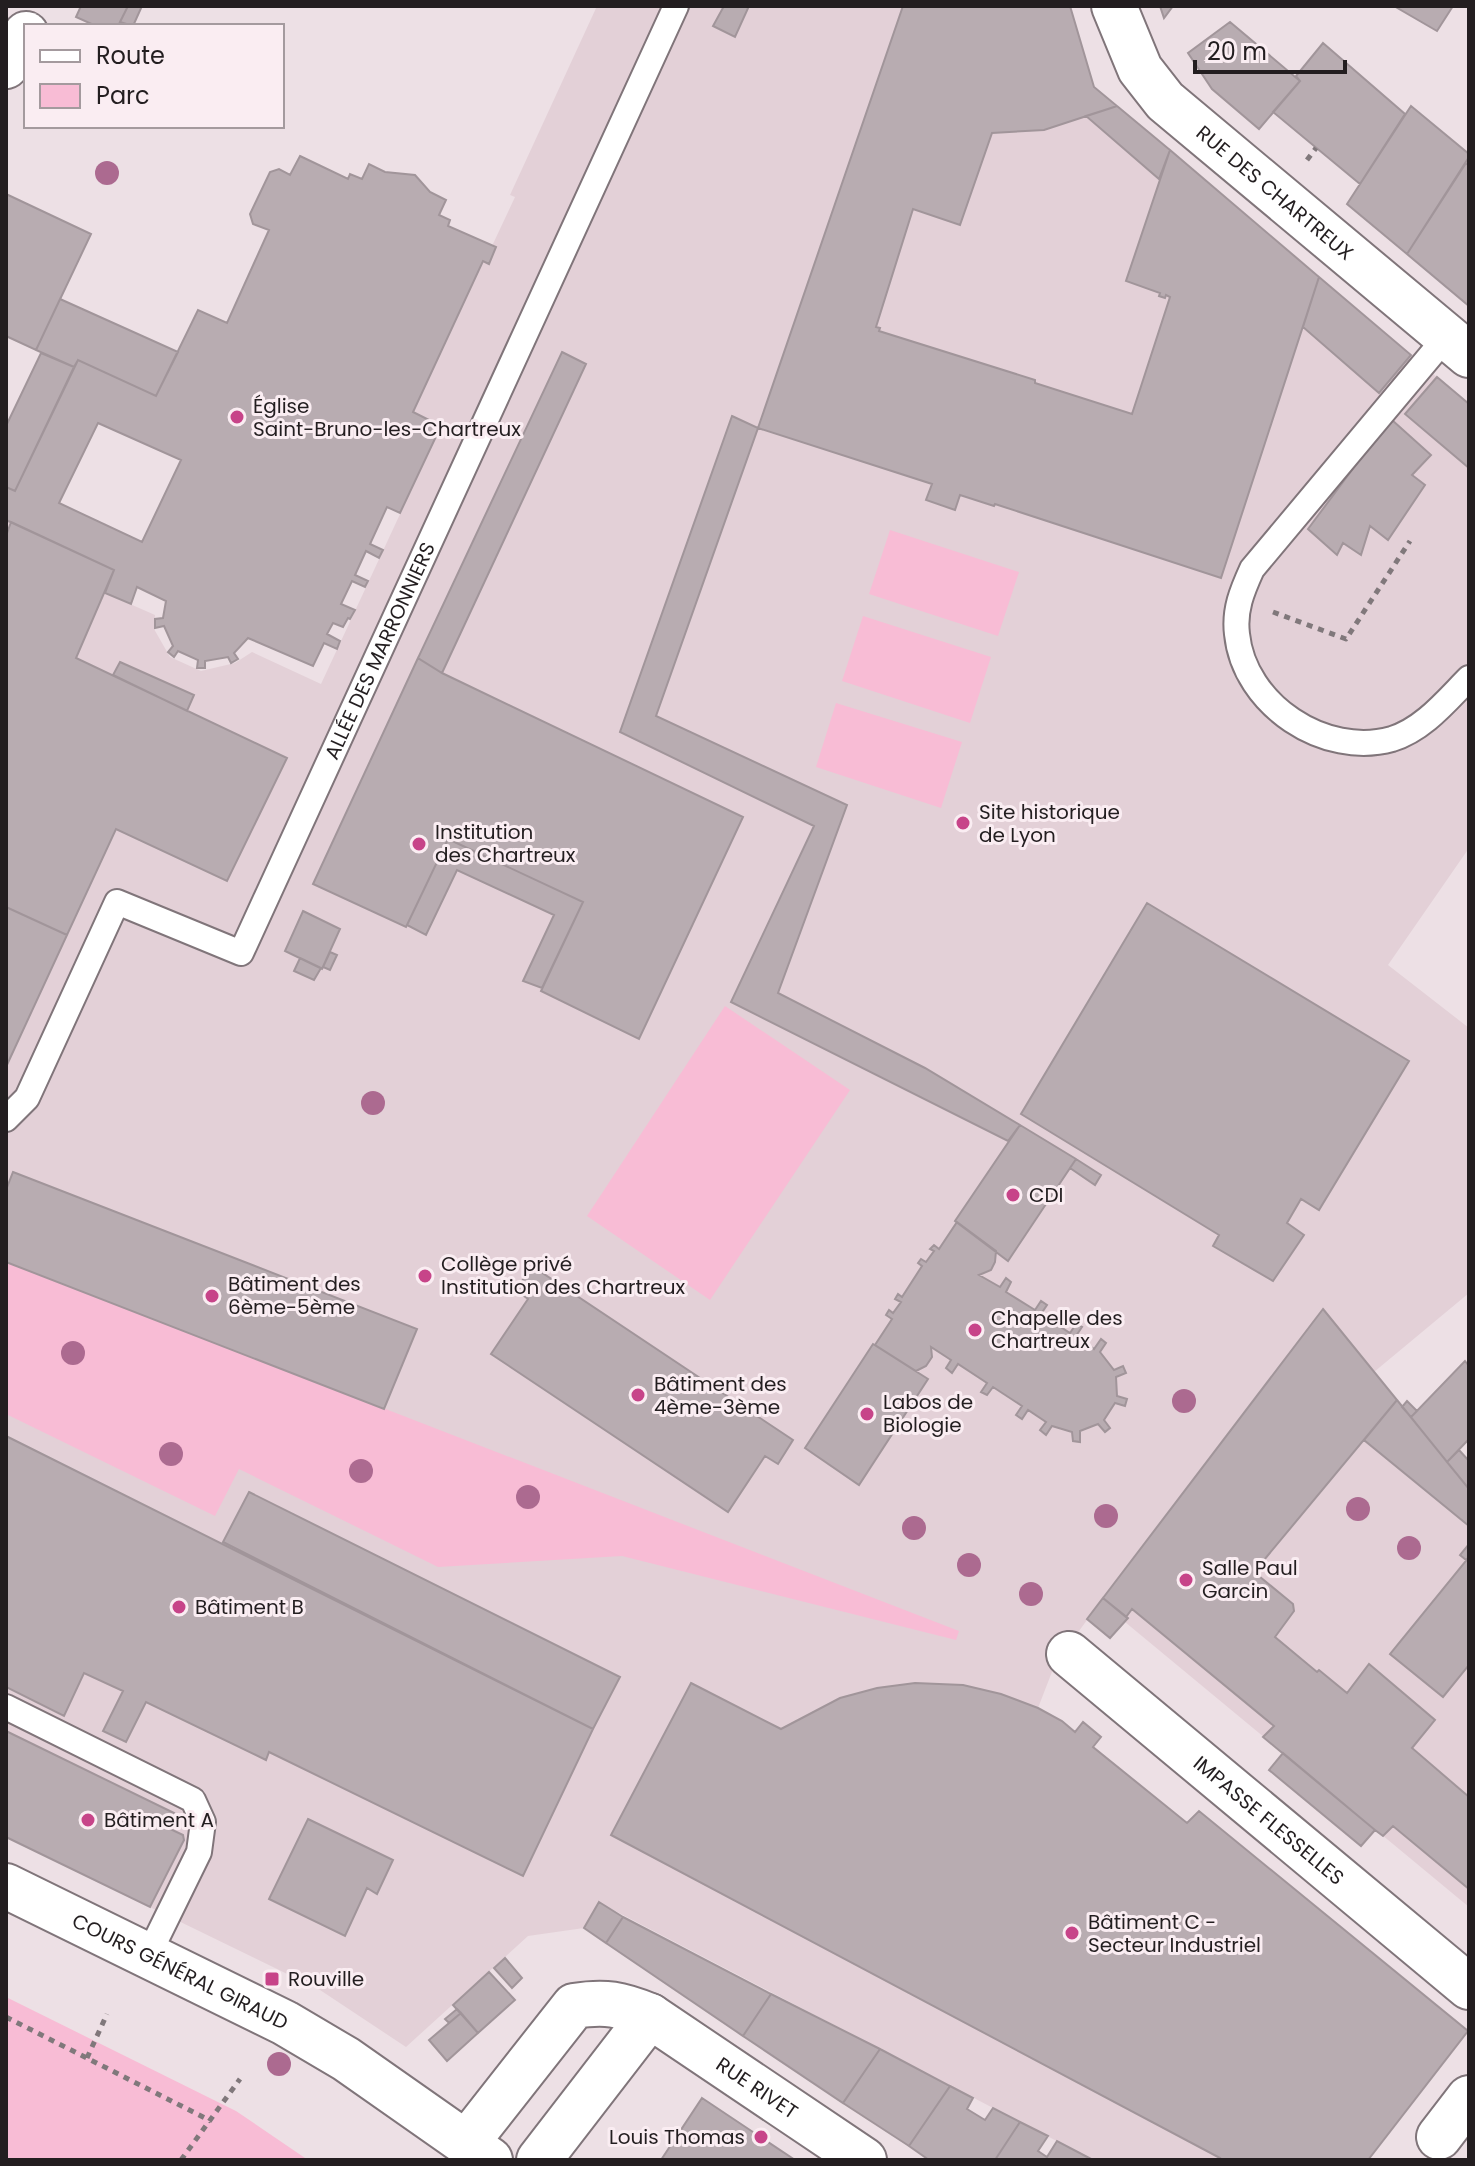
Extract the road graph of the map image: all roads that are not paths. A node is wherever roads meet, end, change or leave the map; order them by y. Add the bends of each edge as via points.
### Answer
1 (46, 6) edge
2 (676, 6) edge
3 (1114, 6) edge
4 (33, 24) edge
5 (24, 37) edge
6 (6, 66) edge
7 (1458, 346) edge
8 (1469, 678) edge
9 (6, 1119) edge
10 (1069, 1654) dead end
11 (6, 1707) edge
12 (6, 1886) edge
13 (148, 1956) junction
14 (1469, 1987) edge
15 (650, 2016) junction
16 (1469, 2098) edge
17 (1439, 2137) dead end
18 (478, 2151) edge
19 (539, 2160) edge
20 (864, 2160) edge

1 - 4 street
2 - 9 lane, ALLÉE DES MARRONNIERS via 241,953 117,902 27,1098
3 - 7 street, RUE DES CHARTREUX via 1140,69 1165,101
5 - 6 street
7 - 8 lane via 1252,569 1238,600 1237,635 1244,661 1273,704 1306,730 1352,743 1393,738 1430,717
10 - 14 street, IMPASSE FLESSELLES
11 - 13 lane via 193,1800 203,1822 199,1852
12 - 13 street, COURS GÉNÉRAL GIRAUD
13 - 18 street, COURS GÉNÉRAL GIRAUD via 285,2023
15 - 18 street, RUE RIVET via 619,2004 574,2006
15 - 19 street
15 - 20 street, RUE RIVET
16 - 17 street

